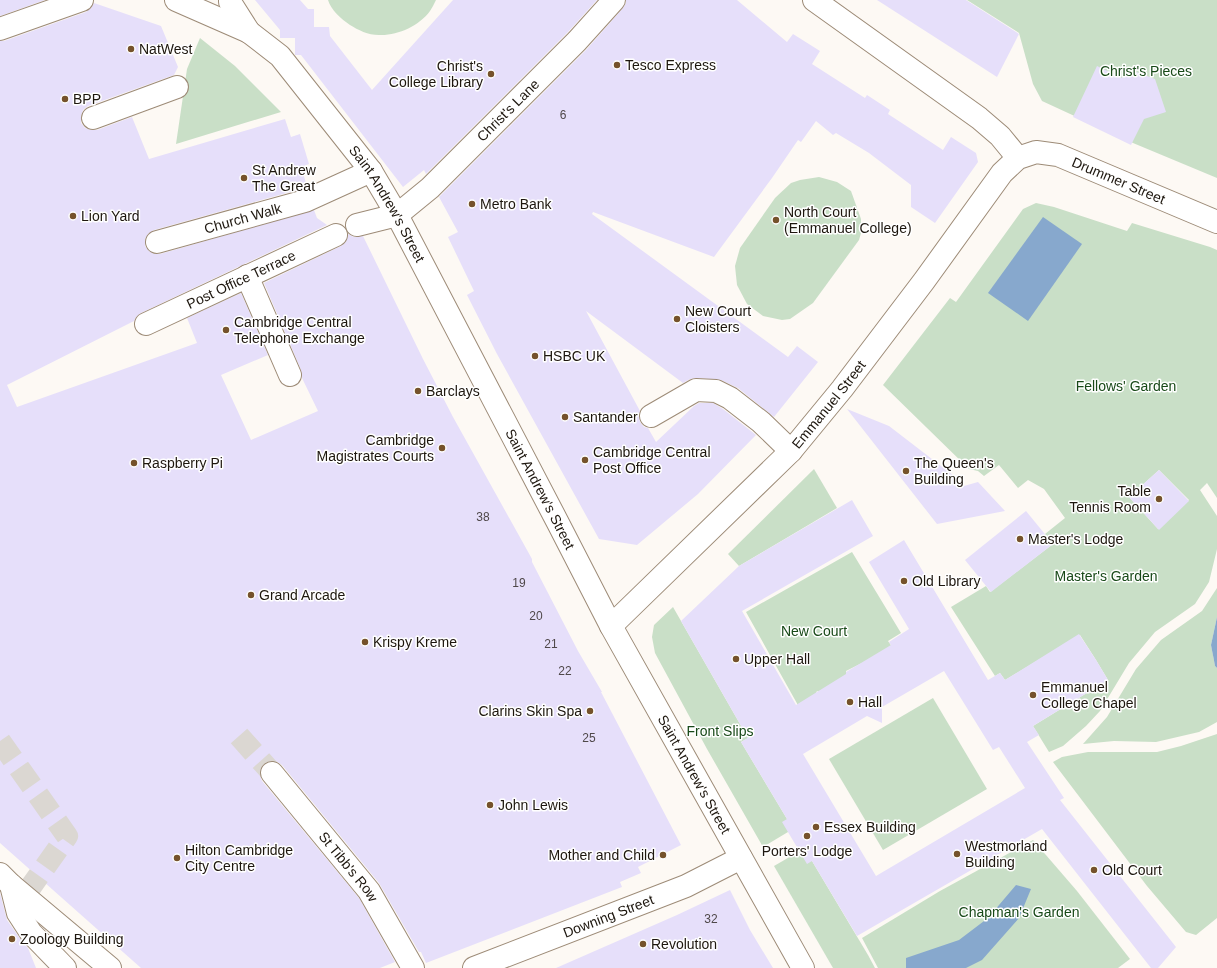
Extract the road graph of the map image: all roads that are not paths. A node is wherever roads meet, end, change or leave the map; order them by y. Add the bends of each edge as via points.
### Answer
1 (82, 0) edge
2 (176, 0) edge
3 (230, 0) edge
4 (614, 0) edge
5 (814, 0) edge
6 (0, 29) edge
7 (249, 32) junction
8 (177, 88) dead end
9 (93, 118) dead end
10 (1018, 158) junction
11 (371, 172) junction
12 (398, 215) junction
13 (1217, 222) edge
14 (357, 225) dead end
15 (336, 234) dead end
16 (157, 242) dead end
17 (246, 276) junction
18 (146, 324) dead end
19 (290, 375) dead end
20 (651, 416) dead end
21 (791, 451) junction
22 (610, 626) junction
23 (272, 773) tunnel mouth
24 (741, 858) junction
25 (15, 885) edge
26 (65, 968) edge
27 (110, 968) edge
28 (127, 968) edge
29 (413, 968) edge
30 (474, 968) edge
31 (803, 968) edge

1 - 6 street
2 - 7 street
3 - 7 street
4 - 12 street, Christ's Lane via 577,41 430,188
5 - 10 street via 979,118 1000,136
7 - 11 street, Saint Andrew's Street via 280,56
8 - 9 street
10 - 13 street, Drummer Street via 1036,152 1058,155
10 - 21 street, Emmanuel Street via 1002,173 924,282
11 - 12 street, Saint Andrew's Street
11 - 16 street, Church Walk via 305,201
12 - 14 street
12 - 22 street, Saint Andrew's Street
15 - 17 street, Post Office Terrace
17 - 18 street, Post Office Terrace
17 - 19 street
20 - 21 street via 696,390 716,391 730,398 761,422
21 - 22 street, Emmanuel Street
22 - 24 street, Saint Andrew's Street
23 - 29 street, St Tibb's Row via 369,891
24 - 30 street, Downing Street via 686,886
24 - 31 street, Saint Andrew's Street
25 - 26 street via 18,913 32,933
25 - 27 street
25 - 28 street

